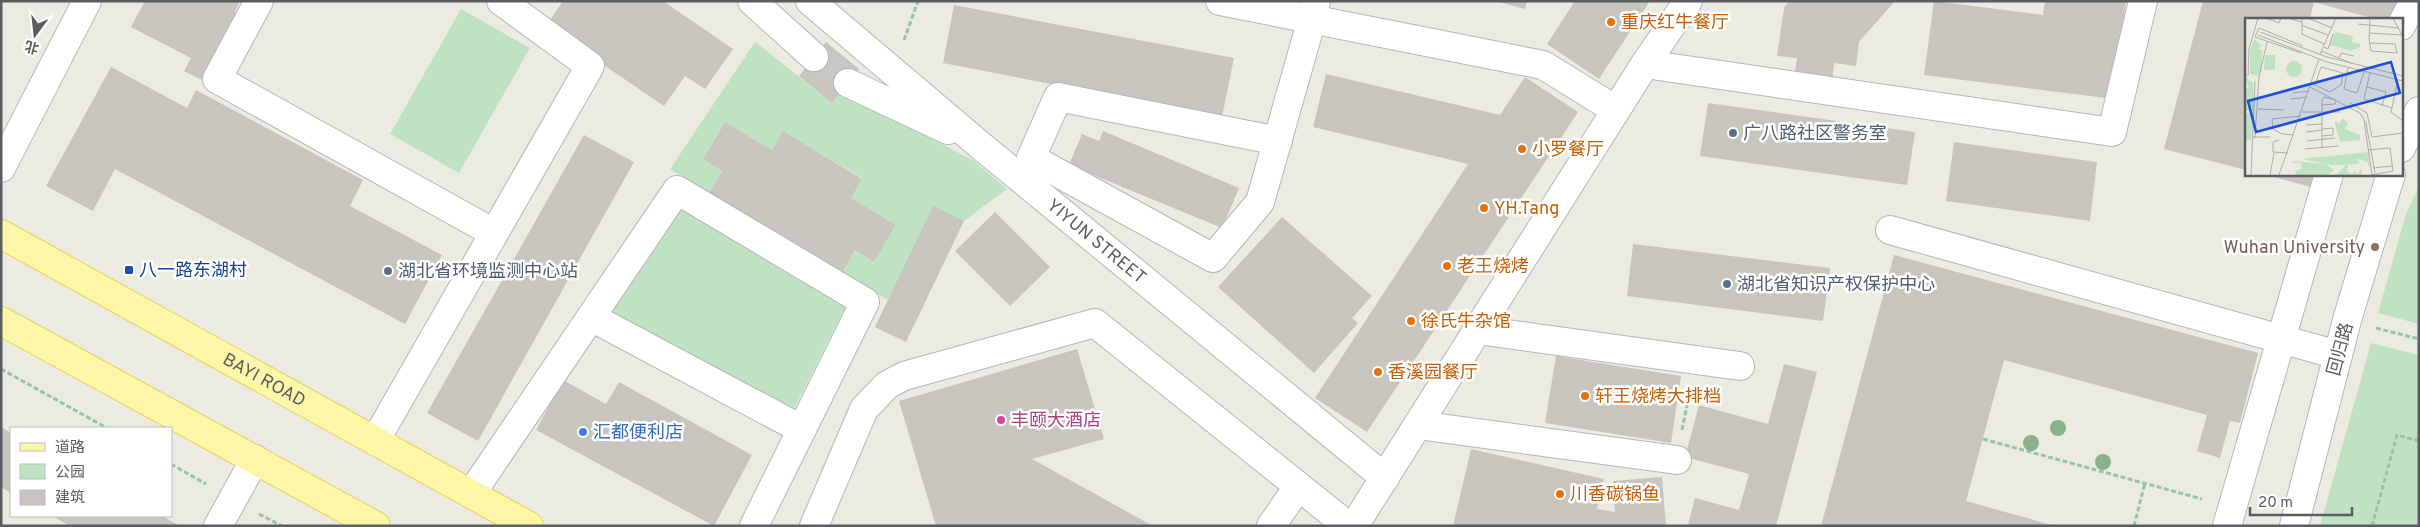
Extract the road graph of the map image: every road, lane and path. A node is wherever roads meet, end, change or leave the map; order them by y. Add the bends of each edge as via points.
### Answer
1 (87, 1) edge
2 (259, 1) edge
3 (500, 1) edge
4 (752, 1) edge
5 (810, 1) edge
6 (918, 1) edge
7 (1220, 1) edge
8 (1688, 1) edge
9 (2143, 1) edge
10 (2414, 1) edge
11 (1314, 10) edge
12 (2402, 24) edge
13 (814, 57) tunnel mouth
14 (1645, 64) junction
15 (893, 71) junction
16 (848, 83) tunnel mouth
17 (1616, 110) junction
18 (2419, 111) edge
19 (1278, 141) junction
20 (981, 146) junction
21 (2402, 146) edge
22 (1, 168) edge
23 (2329, 175) edge
24 (2391, 175) edge
25 (1890, 230) dead end
26 (494, 233) junction
27 (1, 234) edge
28 (591, 317) junction
29 (1, 321) edge
30 (2366, 325) dead end
31 (1478, 330) junction
32 (2280, 339) junction
33 (2419, 340) edge
34 (2338, 355) junction
35 (1695, 360) junction
36 (1740, 366) dead end
37 (1, 369) edge
38 (1418, 425) junction
39 (105, 427) edge
40 (801, 429) junction
41 (1983, 439) dead end
42 (374, 441) junction
43 (2419, 441) edge
44 (255, 459) junction
45 (1677, 460) joint
46 (1385, 478) junction
47 (2145, 483) junction
48 (1298, 487) junction
49 (472, 494) junction
50 (2229, 517) edge
51 (218, 526) edge
52 (376, 526) edge
53 (529, 526) edge
54 (754, 526) edge
55 (814, 526) edge
56 (1271, 526) edge
57 (1348, 526) edge
58 (1354, 526) edge
59 (2134, 526) edge
60 (2294, 526) edge
61 (2372, 526) edge

1 - 22 street
2 - 26 street via 217,79
3 - 26 street via 590,66
4 - 13 street
5 - 15 street, YIYUN STREET
6 - 15 path
7 - 11 street
8 - 14 street
9 - 14 street via 2112,132
10 - 12 street
11 - 17 street via 1543,65
11 - 19 street
14 - 17 street
15 - 20 street, YIYUN STREET
16 - 20 street
17 - 31 street
18 - 21 street
19 - 19 street via 1058,97 1031,158 1213,258 1260,202
20 - 46 street, YIYUN STREET
23 - 32 street
24 - 34 street, 回归路
25 - 32 street
26 - 42 street
27 - 42 main road, BAYI ROAD
28 - 40 street
28 - 40 street via 677,190 864,302
28 - 49 street
29 - 44 main road
30 - 33 path
31 - 35 street
31 - 38 street
32 - 34 street
32 - 50 street
34 - 60 street, 回归路
35 - 36 street
35 - 45 path
37 - 39 path
38 - 45 street
38 - 46 street
40 - 54 street
41 - 47 path
42 - 49 main road, BAYI ROAD
43 - 61 path via 2397,435
44 - 51 street
44 - 52 main road
46 - 58 street
47 - 50 path
47 - 59 path
48 - 55 street via 1095,323 904,376 887,385 864,409
48 - 56 street
48 - 57 street
49 - 53 main road, BAYI ROAD

